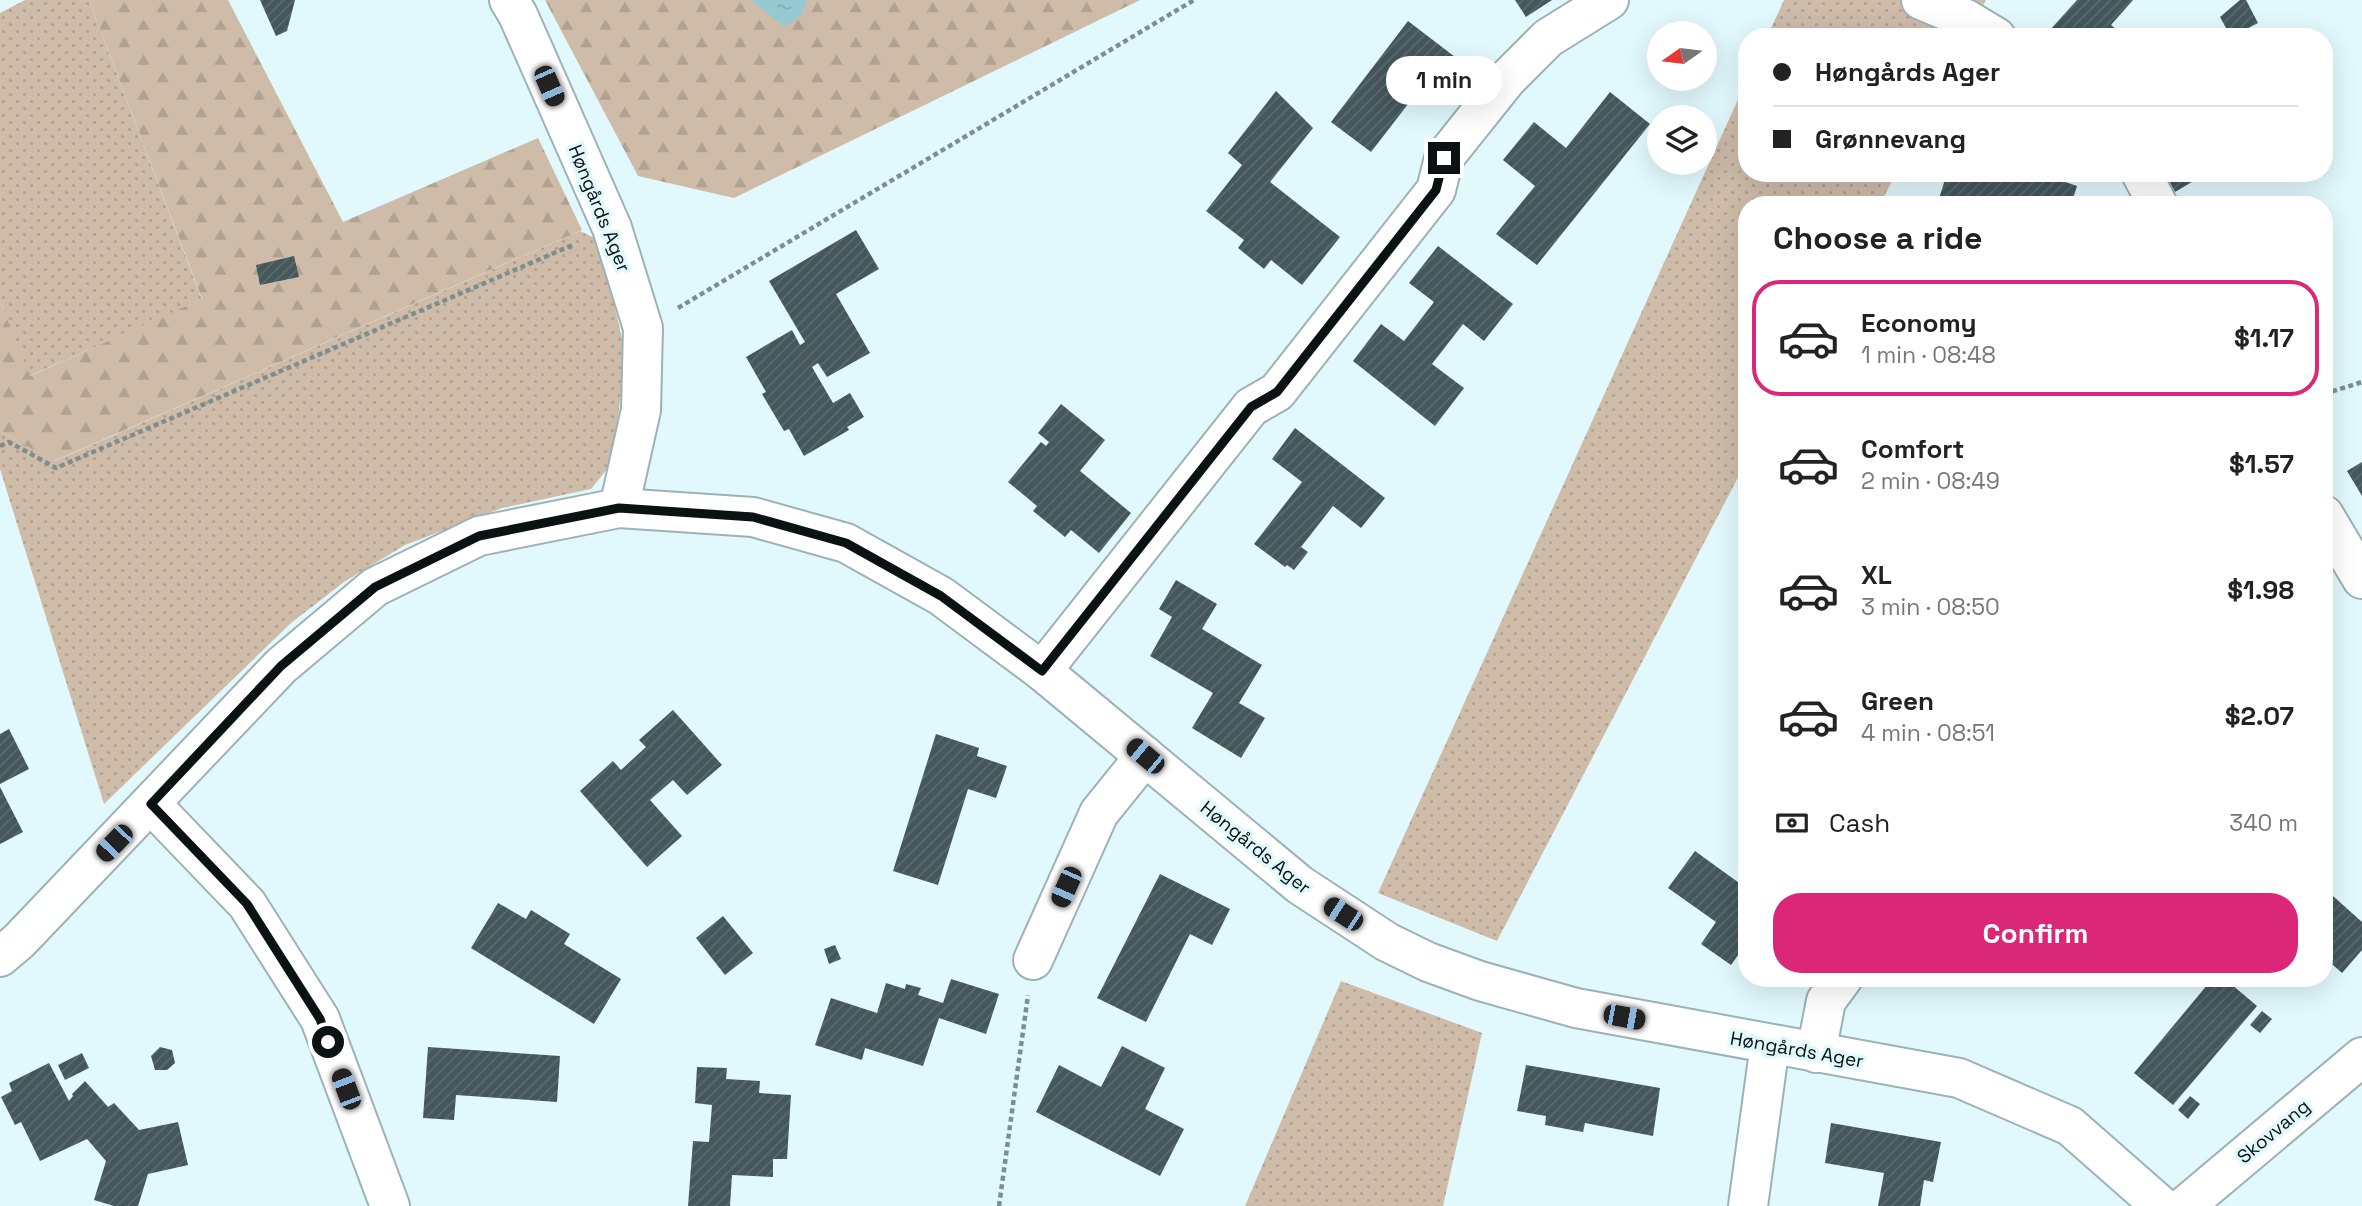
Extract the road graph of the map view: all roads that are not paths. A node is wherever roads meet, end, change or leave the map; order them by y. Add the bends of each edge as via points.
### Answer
1 (509, 0) edge
2 (1609, 0) edge
3 (1921, 0) edge
4 (1981, 28) edge
5 (619, 508) junction
6 (2333, 529) edge
7 (2362, 579) edge
8 (1042, 671) junction
9 (1145, 756) junction
10 (151, 804) junction
11 (0, 957) edge
12 (1033, 960) road end
13 (1836, 987) edge
14 (1770, 1044) junction
15 (1816, 1053) junction
16 (2362, 1057) edge
17 (390, 1206) edge
18 (1748, 1206) edge
19 (2161, 1206) edge
20 (2185, 1206) edge

1 - 5 street, Høngårds Ager via 612,228 643,328 641,410
2 - 8 street via 1548,38 1507,79 1444,158 1436,190 1277,392 1251,407
3 - 4 street
5 - 8 street, Høngårds Ager via 753,517 846,543 941,596
5 - 10 street, Høngårds Ager via 479,536 375,587 281,666
6 - 7 street
8 - 9 street, Høngårds Ager
9 - 12 street via 1099,813
9 - 14 street, Høngårds Ager via 1300,885 1387,942 1428,961 1576,1008
10 - 11 street, Høngårds Ager
10 - 17 street via 247,904 320,1019
13 - 15 street via 1826,1001
14 - 15 street, Høngårds Ager
14 - 18 street
15 - 19 street, Høngårds Ager via 1959,1078 2070,1126
16 - 20 street, Skovvang

